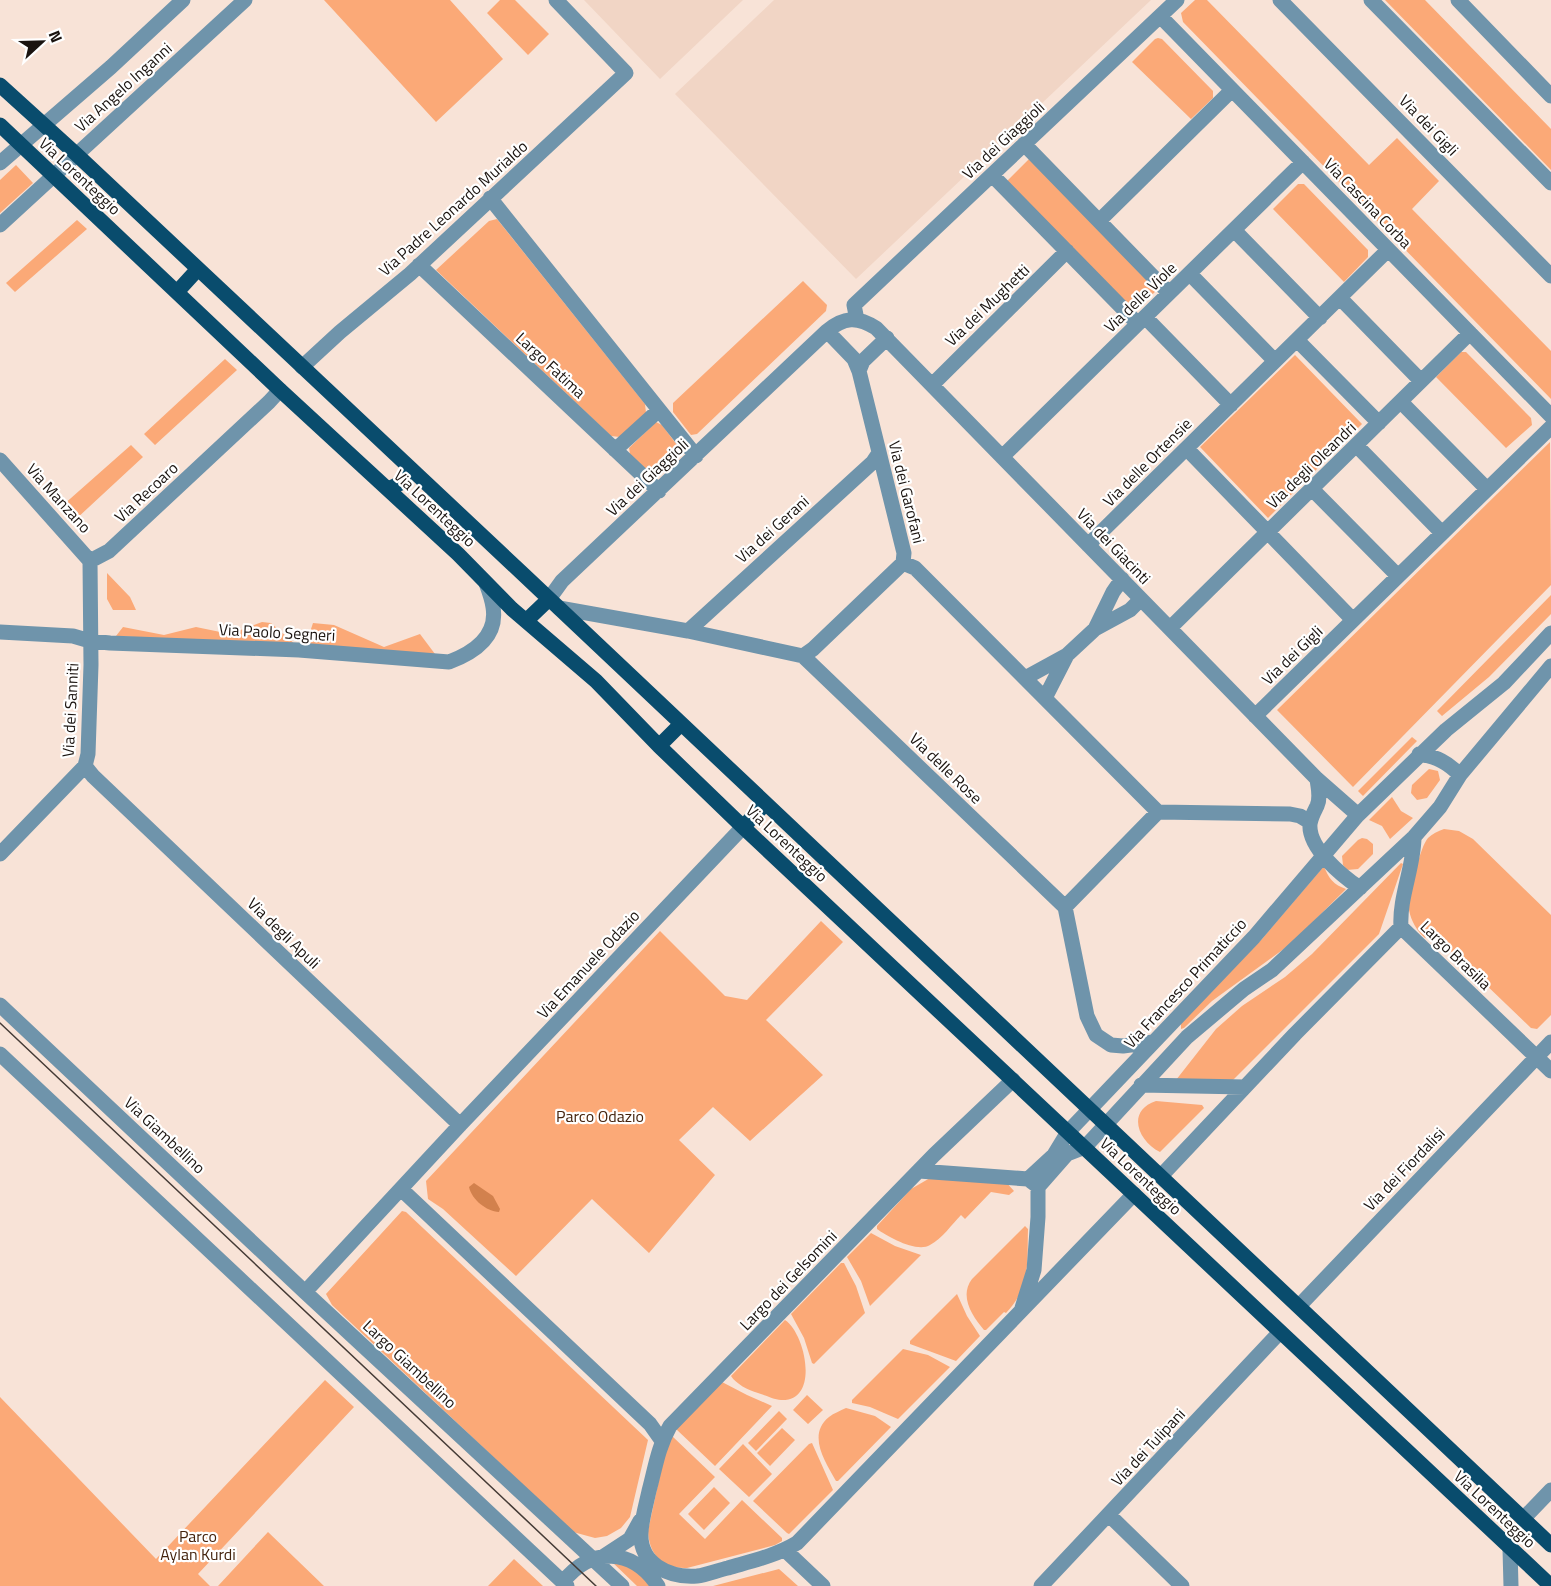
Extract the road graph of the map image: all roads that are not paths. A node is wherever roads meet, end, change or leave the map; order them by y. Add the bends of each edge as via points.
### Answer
1 (183, 0) edge
2 (244, 0) edge
3 (556, 0) edge
4 (1177, 0) edge
5 (1281, 0) edge
6 (1371, 0) edge
7 (1458, 0) edge
8 (1160, 16) junction
9 (0, 85) edge
10 (1232, 90) junction
11 (1551, 96) edge
12 (0, 125) edge
13 (44, 126) junction
14 (1024, 144) junction
15 (21, 145) junction
16 (76, 154) junction
17 (1303, 162) junction
18 (0, 163) edge
19 (992, 175) junction
20 (54, 176) junction
21 (1551, 183) edge
22 (490, 198) junction
23 (1099, 221) junction
24 (0, 225) edge
25 (1234, 230) junction
26 (1388, 250) junction
27 (1067, 251) junction
28 (419, 265) junction
29 (198, 269) junction
30 (1190, 274) junction
31 (1551, 276) edge
32 (177, 292) junction
33 (1169, 293) junction
34 (1340, 298) junction
35 (856, 313) junction
36 (1320, 318) junction
37 (1142, 321) junction
38 (827, 331) junction
39 (1470, 333) junction
40 (886, 339) junction
41 (1297, 340) junction
42 (1275, 361) junction
43 (302, 367) junction
44 (859, 371) junction
45 (1421, 381) junction
46 (932, 385) junction
47 (280, 390) junction
48 (1401, 402) junction
49 (1231, 405) junction
50 (659, 410) junction
51 (1551, 416) edge
52 (1379, 423) junction
53 (1551, 427) edge
54 (1356, 445) junction
55 (1187, 449) junction
56 (615, 450) junction
57 (879, 453) junction
58 (696, 456) junction
59 (1002, 457) junction
60 (0, 459) edge
61 (409, 467) junction
62 (388, 489) junction
63 (1312, 489) junction
64 (1487, 489) junction
65 (658, 491) junction
66 (1268, 532) junction
67 (1442, 533) junction
68 (1088, 545) junction
69 (90, 561) junction
70 (903, 563) junction
71 (1398, 576) junction
72 (1122, 579) junction
73 (486, 583) junction
74 (1141, 599) junction
75 (554, 604) junction
76 (527, 620) junction
77 (1353, 620) junction
78 (1170, 628) junction
79 (1095, 629) junction
80 (688, 631) junction
81 (0, 632) edge
82 (1551, 633) edge
83 (90, 641) junction
84 (1067, 655) junction
85 (803, 656) junction
86 (1551, 666) edge
87 (1025, 678) junction
88 (1045, 699) junction
89 (1255, 716) junction
90 (680, 725) junction
91 (658, 746) junction
92 (1419, 754) junction
93 (85, 766) junction
94 (1460, 774) junction
95 (1317, 779) junction
96 (765, 804) junction
97 (1158, 812) junction
98 (1358, 815) junction
99 (1310, 822) junction
100 (742, 827) junction
101 (1414, 837) junction
102 (0, 854) edge
103 (1323, 855) junction
104 (1360, 888) junction
105 (1065, 907) junction
106 (1401, 927) junction
107 (0, 1005) edge
108 (1176, 1018) junction
109 (1187, 1037) junction
110 (1153, 1042) junction
111 (1551, 1042) edge
112 (0, 1054) edge
113 (1536, 1057) junction
114 (1551, 1071) edge
115 (1013, 1080) junction
116 (1141, 1085) junction
117 (1245, 1087) junction
118 (1090, 1108) junction
119 (1106, 1124) junction
120 (460, 1125) junction
121 (1068, 1132) junction
122 (1084, 1147) junction
123 (919, 1171) junction
124 (1161, 1176) junction
125 (1033, 1183) junction
126 (401, 1189) junction
127 (1134, 1194) junction
128 (305, 1292) junction
129 (1299, 1306) junction
130 (1022, 1311) junction
131 (1280, 1332) junction
132 (662, 1441) junction
133 (1551, 1490) edge
134 (644, 1513) junction
135 (1109, 1515) junction
136 (1523, 1519) junction
137 (1551, 1545) edge
138 (1510, 1549) junction
139 (785, 1550) junction
140 (598, 1557) junction
141 (699, 1575) junction
142 (1545, 1583) edge
143 (565, 1584) edge
144 (622, 1586) edge
145 (658, 1586) edge
146 (683, 1586) edge
147 (823, 1586) edge
148 (1041, 1586) edge
149 (1182, 1586) edge
150 (1511, 1586) edge

1 - 13 street, Via Angelo Inganni
2 - 16 street, Via Angelo Inganni
3 - 22 street, Via Padre Leonardo Murialdo via 626,73
4 - 8 street, Via dei Giaggioli
5 - 31 street, Via dei Gigli
6 - 21 street
7 - 11 street
8 - 10 street, Via Cascina Corba
8 - 14 street, Via dei Giaggioli
9 - 13 main road, Via Lorenteggio
10 - 17 street, Via Cascina Corba
10 - 23 street
12 - 15 main road, Via Lorenteggio
13 - 15 street, Via Angelo Inganni
13 - 16 main road, Via Lorenteggio
14 - 19 street, Via dei Giaggioli
14 - 23 street
15 - 18 street, Via Angelo Inganni
15 - 20 main road, Via Lorenteggio
16 - 20 street, Via Angelo Inganni
16 - 29 main road, Via Lorenteggio
17 - 25 street, Via delle Viole
17 - 26 street, Via Cascina Corba
19 - 27 street
19 - 35 street, Via dei Giaggioli
20 - 24 street, Via Angelo Inganni
20 - 32 main road, Via Lorenteggio
22 - 28 street, Via Padre Leonardo Murialdo
22 - 50 street
23 - 33 street
25 - 30 street, Via delle Viole
25 - 36 street
26 - 34 street, Via delle Ortensie
26 - 39 street, Via Cascina Corba
27 - 37 street
27 - 46 street, Via dei Mughetti
28 - 43 street, Via Padre Leonardo Murialdo
28 - 56 street, Largo Fatima
29 - 32 main road
29 - 43 main road, Via Lorenteggio
30 - 33 street, Via delle Viole
30 - 42 street
32 - 47 main road, Via Lorenteggio
33 - 37 street, Via delle Viole
34 - 36 street, Via delle Ortensie
34 - 45 street
35 - 38 street, Via dei Giaggioli
35 - 40 street, Via dei Giacinti
36 - 41 street, Via delle Ortensie
37 - 49 street
37 - 59 street, Via delle Viole
38 - 44 street via 854,358
38 - 58 street, Via dei Giaggioli
39 - 45 street, Via degli Oleandri
39 - 51 street, Via Cascina Corba
40 - 44 street via 863,361
40 - 46 street, Via dei Giacinti
41 - 42 street, Via delle Ortensie
41 - 52 street, Via degli Oleandri
42 - 49 street, Via delle Ortensie
43 - 61 main road, Via Lorenteggio
44 - 57 street, Via dei Garofani
45 - 48 street, Via degli Oleandri
46 - 59 street, Via dei Giacinti
47 - 62 main road, Via Lorenteggio
47 - 69 street, Via Recoaro via 109,551
48 - 52 street, Via degli Oleandri
48 - 64 street
49 - 55 street, Via delle Ortensie
50 - 56 street
50 - 58 street
52 - 54 street, Via degli Oleandri
53 - 64 street, Via dei Gigli
54 - 63 street, Via degli Oleandri
54 - 67 street
55 - 66 street, Via degli Oleandri
55 - 68 street, Via delle Ortensie
56 - 65 street, Largo Fatima
57 - 70 street, Via dei Garofani via 904,553
57 - 80 street, Via dei Gerani
58 - 65 street, Via dei Giaggioli
59 - 68 street, Via dei Giacinti
60 - 69 street, Via Manzano
61 - 62 main road via 401,483
61 - 75 main road, Via Lorenteggio
62 - 73 main road, Via Lorenteggio
63 - 66 street, Via degli Oleandri
63 - 71 street
64 - 67 street, Via dei Gigli
65 - 75 street, Via dei Giaggioli via 562,581
66 - 77 street
66 - 78 street, Via degli Oleandri
67 - 71 street, Via dei Gigli
68 - 72 street, Via dei Giacinti
69 - 83 street
70 - 85 street
70 - 87 street, Via dei Garofani via 915,568
71 - 77 street, Via dei Gigli
72 - 74 street, Via dei Giacinti
72 - 79 street
73 - 76 main road, Via Lorenteggio
73 - 83 street, Via Paolo Segneri via 494,609 488,634 478,648 449,662
74 - 78 street, Via dei Giacinti
74 - 79 street via 1130,610
75 - 76 main road
75 - 80 street
75 - 90 main road, Via Lorenteggio
76 - 91 main road, Via Lorenteggio via 596,681
77 - 89 street, Via dei Gigli
78 - 89 street, Via dei Giacinti
79 - 84 street
80 - 85 street
81 - 83 street, Via Paolo Segneri via 73,636
82 - 92 street via 1504,683
83 - 93 street, Via dei Sanniti
84 - 87 street
84 - 88 street
85 - 105 street, Via delle Rose
86 - 94 street
87 - 88 street, Via dei Garofani
88 - 97 street, Via dei Garofani
89 - 95 street, Via dei Giacinti
90 - 91 main road
90 - 96 main road, Via Lorenteggio
91 - 100 main road, Via Lorenteggio
92 - 94 street via 1437,757
92 - 98 street
93 - 102 street, Via dei Sanniti
93 - 120 street, Via degli Apuli
94 - 101 street via 1440,807
95 - 98 street
95 - 99 street via 1319,800
96 - 100 main road
96 - 118 main road, Via Lorenteggio
97 - 99 street via 1290,814
97 - 105 street
98 - 103 street
99 - 103 street via 1313,839
100 - 115 main road, Via Lorenteggio
100 - 120 street, Via Emanuele Odazio
101 - 104 street
101 - 106 street, Largo Brasilia
103 - 104 street via 1344,878
103 - 108 street, Via Francesco Primaticcio via 1254,937
104 - 109 street via 1272,970
105 - 110 street via 1088,1016 1096,1035 1112,1045
106 - 113 street, Largo Brasilia
106 - 117 street
107 - 128 street, Via Giambellino
108 - 109 street via 1179,1033
108 - 110 street, Via Francesco Primaticcio
109 - 116 street
110 - 118 street, Via Francesco Primaticcio
111 - 113 street
112 - 143 street
113 - 114 street, Largo Brasilia
113 - 129 street, Via dei Fiordalisi
115 - 121 main road, Via Lorenteggio
115 - 123 street, Largo dei Gelsomini
116 - 117 street
116 - 119 street
117 - 124 street
118 - 119 main road, Via Lorenteggio
118 - 121 street, Via Francesco Primaticcio
119 - 122 street
119 - 124 main road, Via Lorenteggio
120 - 126 street
121 - 122 main road, Via Lorenteggio
121 - 125 street
122 - 125 street via 1067,1154
122 - 127 main road, Via Lorenteggio
123 - 125 street
123 - 132 street, Largo dei Gelsomini via 670,1426
124 - 129 main road, Via Lorenteggio
125 - 130 street, Largo dei Gelsomini via 1038,1217 1034,1270
126 - 128 street
126 - 132 street via 650,1424
127 - 130 street, Largo dei Gelsomini
127 - 131 main road, Via Lorenteggio
128 - 140 street, Largo Giambellino
129 - 136 main road, Via Lorenteggio
130 - 139 street, Largo dei Gelsomini
131 - 135 street, Via dei Tulipani
131 - 138 main road, Via Lorenteggio
132 - 134 street, Largo dei Gelsomini
133 - 136 street
134 - 140 street, Largo dei Gelsomini via 630,1539
134 - 141 street, Largo dei Gelsomini via 642,1544 649,1560 672,1574
135 - 148 street, Via dei Tulipani
135 - 149 street
136 - 137 main road, Via Lorenteggio
138 - 142 main road, Via Lorenteggio
138 - 150 street
139 - 141 street, Largo dei Gelsomini
139 - 147 street
140 - 143 street via 576,1567
140 - 144 street, Largo Giambellino
140 - 145 street via 615,1556 634,1562
141 - 146 street, Largo dei Gelsomini

